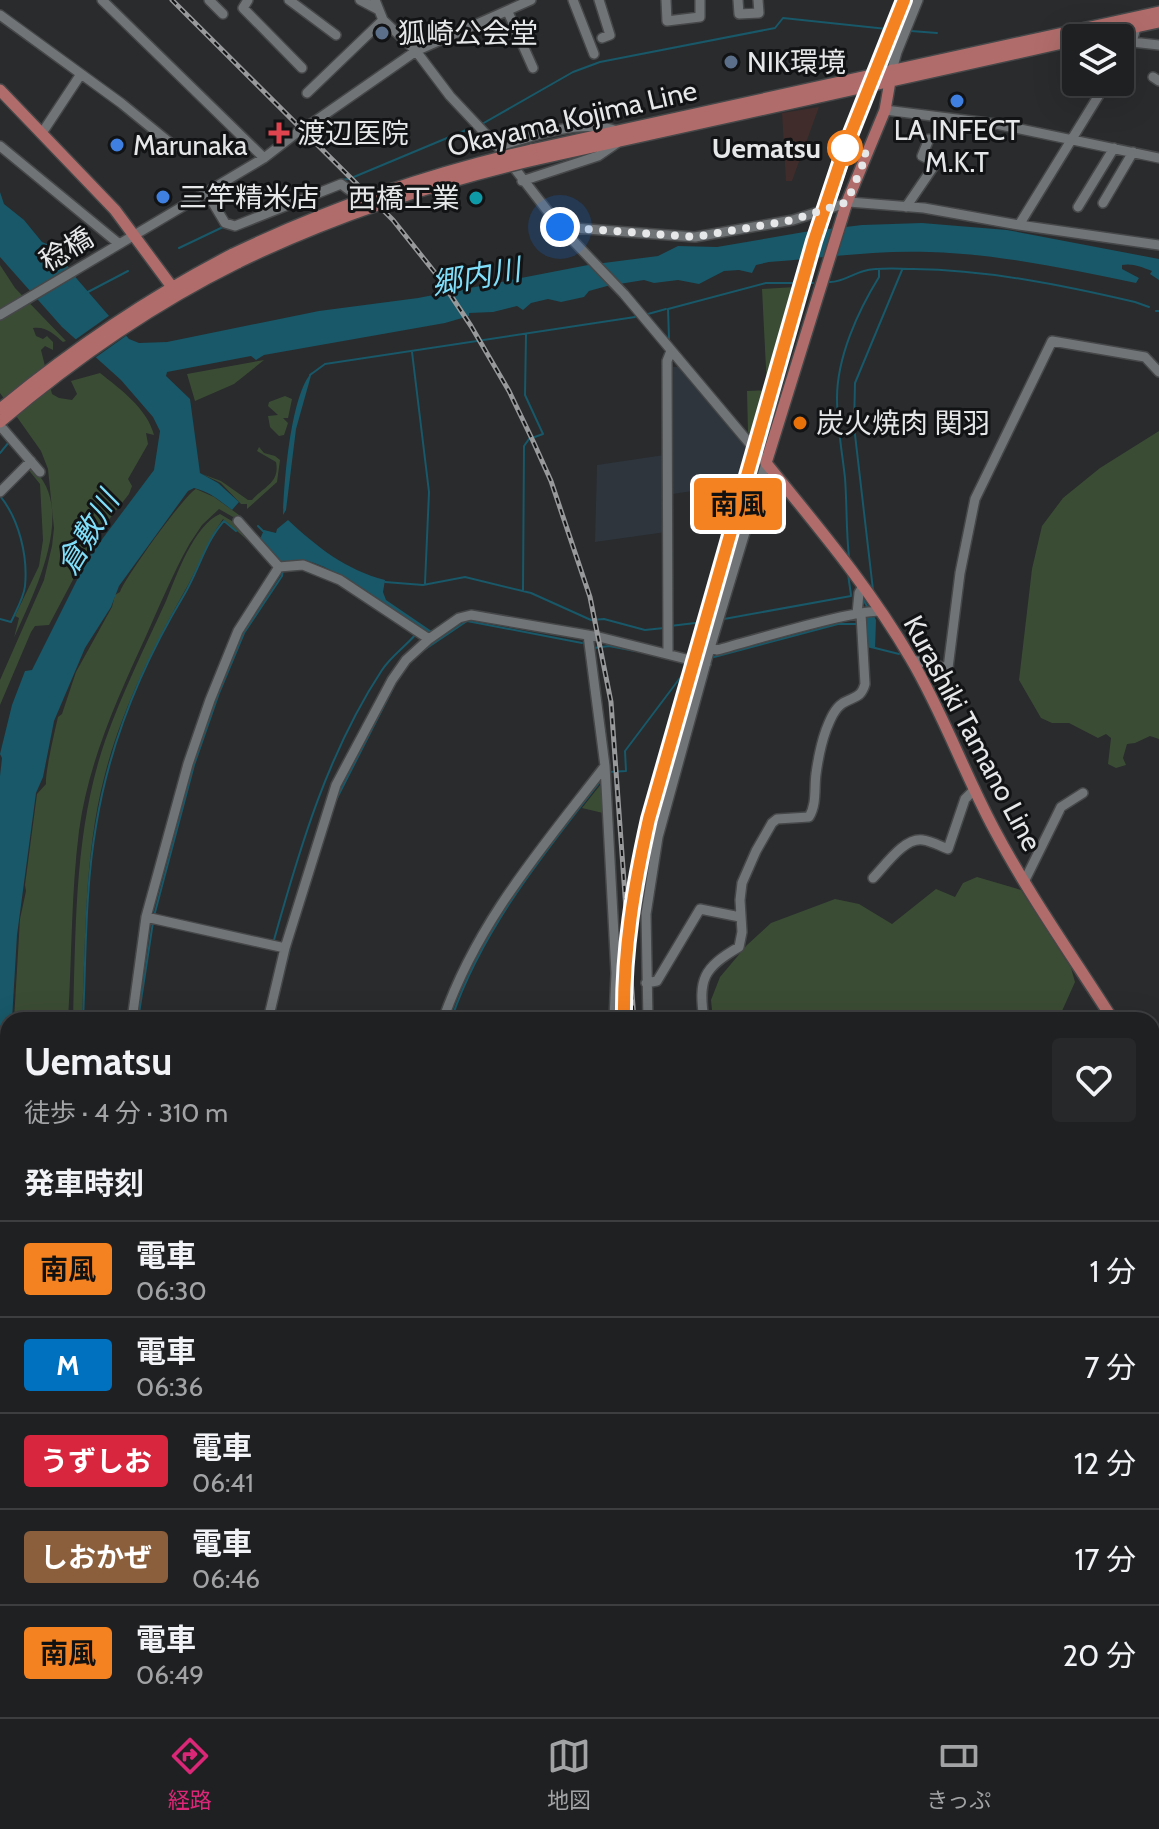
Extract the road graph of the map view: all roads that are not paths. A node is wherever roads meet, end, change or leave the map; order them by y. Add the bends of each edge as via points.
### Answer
1 (102, 0) edge
2 (209, 0) edge
3 (248, 0) edge
4 (289, 0) edge
5 (360, 0) edge
6 (531, 0) edge
7 (573, 0) edge
8 (599, 0) edge
9 (666, 0) edge
10 (700, 0) edge
11 (738, 0) edge
12 (758, 0) edge
13 (918, 0) edge
14 (376, 4) edge
15 (508, 12) junction
16 (1159, 12) edge
17 (223, 14) dead end
18 (0, 15) edge
19 (383, 20) junction
20 (1137, 22) junction
21 (1159, 22) edge
22 (1130, 24) edge
23 (1134, 34) edge
24 (336, 35) dead end
25 (602, 38) dead end
26 (1062, 40) edge
27 (1045, 41) junction
28 (1134, 42) edge
29 (1159, 45) edge
30 (416, 51) junction
31 (594, 54) dead end
32 (302, 68) dead end
33 (533, 68) dead end
34 (81, 74) junction
35 (892, 75) junction
36 (0, 90) edge
37 (307, 93) dead end
38 (1098, 96) edge
39 (885, 110) junction
40 (311, 124) dead end
41 (299, 131) dead end
42 (42, 133) junction
43 (618, 136) junction
44 (929, 139) dead end
45 (1069, 140) junction
46 (0, 146) edge
47 (175, 147) dead end
48 (498, 147) junction
49 (1114, 148) junction
50 (1133, 152) junction
51 (264, 158) junction
52 (1159, 158) edge
53 (522, 181) junction
54 (349, 190) dead end
55 (207, 193) junction
56 (1103, 203) dead end
57 (846, 205) junction
58 (906, 207) junction
59 (1078, 207) dead end
60 (1019, 225) junction
61 (560, 227) junction
62 (135, 233) junction
63 (116, 244) junction
64 (1159, 245) edge
65 (169, 294) junction
66 (0, 315) edge
67 (671, 351) junction
68 (1159, 372) edge
69 (1, 420) edge
70 (31, 461) junction
71 (766, 463) junction
72 (40, 472) dead end
73 (0, 492) edge
74 (238, 521) dead end
75 (282, 568) junction
76 (860, 593) junction
77 (866, 615) junction
78 (588, 635) junction
79 (433, 636) junction
80 (710, 648) junction
81 (668, 653) junction
82 (912, 660) junction
83 (706, 664) junction
84 (605, 766) junction
85 (975, 789) junction
86 (1083, 793) dead end
87 (873, 878) dead end
88 (1024, 882) junction
89 (740, 917) junction
90 (151, 918) junction
91 (285, 948) junction
92 (646, 983) junction
93 (133, 1012) edge
94 (270, 1012) edge
95 (446, 1012) edge
96 (614, 1012) edge
97 (648, 1012) edge
98 (703, 1012) edge
99 (1108, 1012) edge

1 - 51 street
2 - 17 street
3 - 32 street via 243,8
4 - 24 street
5 - 14 street
6 - 15 street
7 - 31 street
8 - 25 street via 610,35
9 - 10 street via 667,21 700,17
11 - 12 street via 739,14 759,13
13 - 35 street
14 - 19 street
15 - 30 street
15 - 33 street
16 - 20 main road, Okayama Kojima Line
18 - 34 street
19 - 30 street
19 - 37 street
20 - 21 main road, Okayama Kojima Line
20 - 22 main road, Okayama Kojima Line
20 - 23 street
20 - 27 main road, Okayama Kojima Line
26 - 27 main road, Okayama Kojima Line
27 - 35 main road, Okayama Kojima Line
28 - 29 street
30 - 40 street
30 - 48 street
34 - 42 street
34 - 47 street
35 - 39 main road
35 - 43 main road, Okayama Kojima Line
36 - 42 main road
38 - 45 street
39 - 45 street via 996,124
39 - 57 main road
41 - 51 street, 稔橋
42 - 62 main road
43 - 48 street via 596,125
43 - 53 street via 598,156
43 - 65 main road, Okayama Kojima Line, bridge via 452,169 368,196 304,220
44 - 58 street via 922,156 936,163
45 - 49 street
45 - 60 street
46 - 63 street
48 - 53 street
49 - 50 street
49 - 59 street
50 - 52 street
50 - 56 street
51 - 55 street, 稔橋
53 - 61 street
54 - 55 street via 341,184 230,227
55 - 62 street, 稔橋
57 - 58 street
57 - 61 street via 695,237
57 - 71 main road
58 - 60 street
60 - 64 street
61 - 67 street
62 - 63 street, 稔橋
62 - 65 main road
63 - 66 street, 稔橋
65 - 69 main road, Okayama Kojima Line
67 - 71 street
67 - 81 street
68 - 82 street via 1145,357 1052,341 975,499 949,666
69 - 70 street
70 - 72 street
70 - 73 street
71 - 76 main road, Kurashiki Tamano Line
71 - 80 street
74 - 75 street
75 - 79 street via 303,565 340,580
75 - 90 street via 238,631 210,700 188,764
76 - 77 main road, Kurashiki Tamano Line
76 - 77 street
77 - 80 street
77 - 82 main road, Kurashiki Tamano Line
77 - 89 street via 863,691 841,704 826,728 809,817 777,819 756,851 742,883
78 - 79 street via 471,615
78 - 81 street
78 - 84 street
79 - 91 street via 392,680 336,785
80 - 83 street
81 - 83 street
82 - 85 main road, Kurashiki Tamano Line
83 - 92 street via 652,864
84 - 95 street via 483,932
84 - 96 street
85 - 87 street via 965,799 948,849 913,841
85 - 88 main road, Kurashiki Tamano Line
86 - 88 street via 1061,807
88 - 99 main road, Kurashiki Tamano Line
89 - 92 street via 700,909 657,981
89 - 98 street via 739,947 715,962 701,984
90 - 91 street
90 - 93 street
91 - 94 street
92 - 97 street

